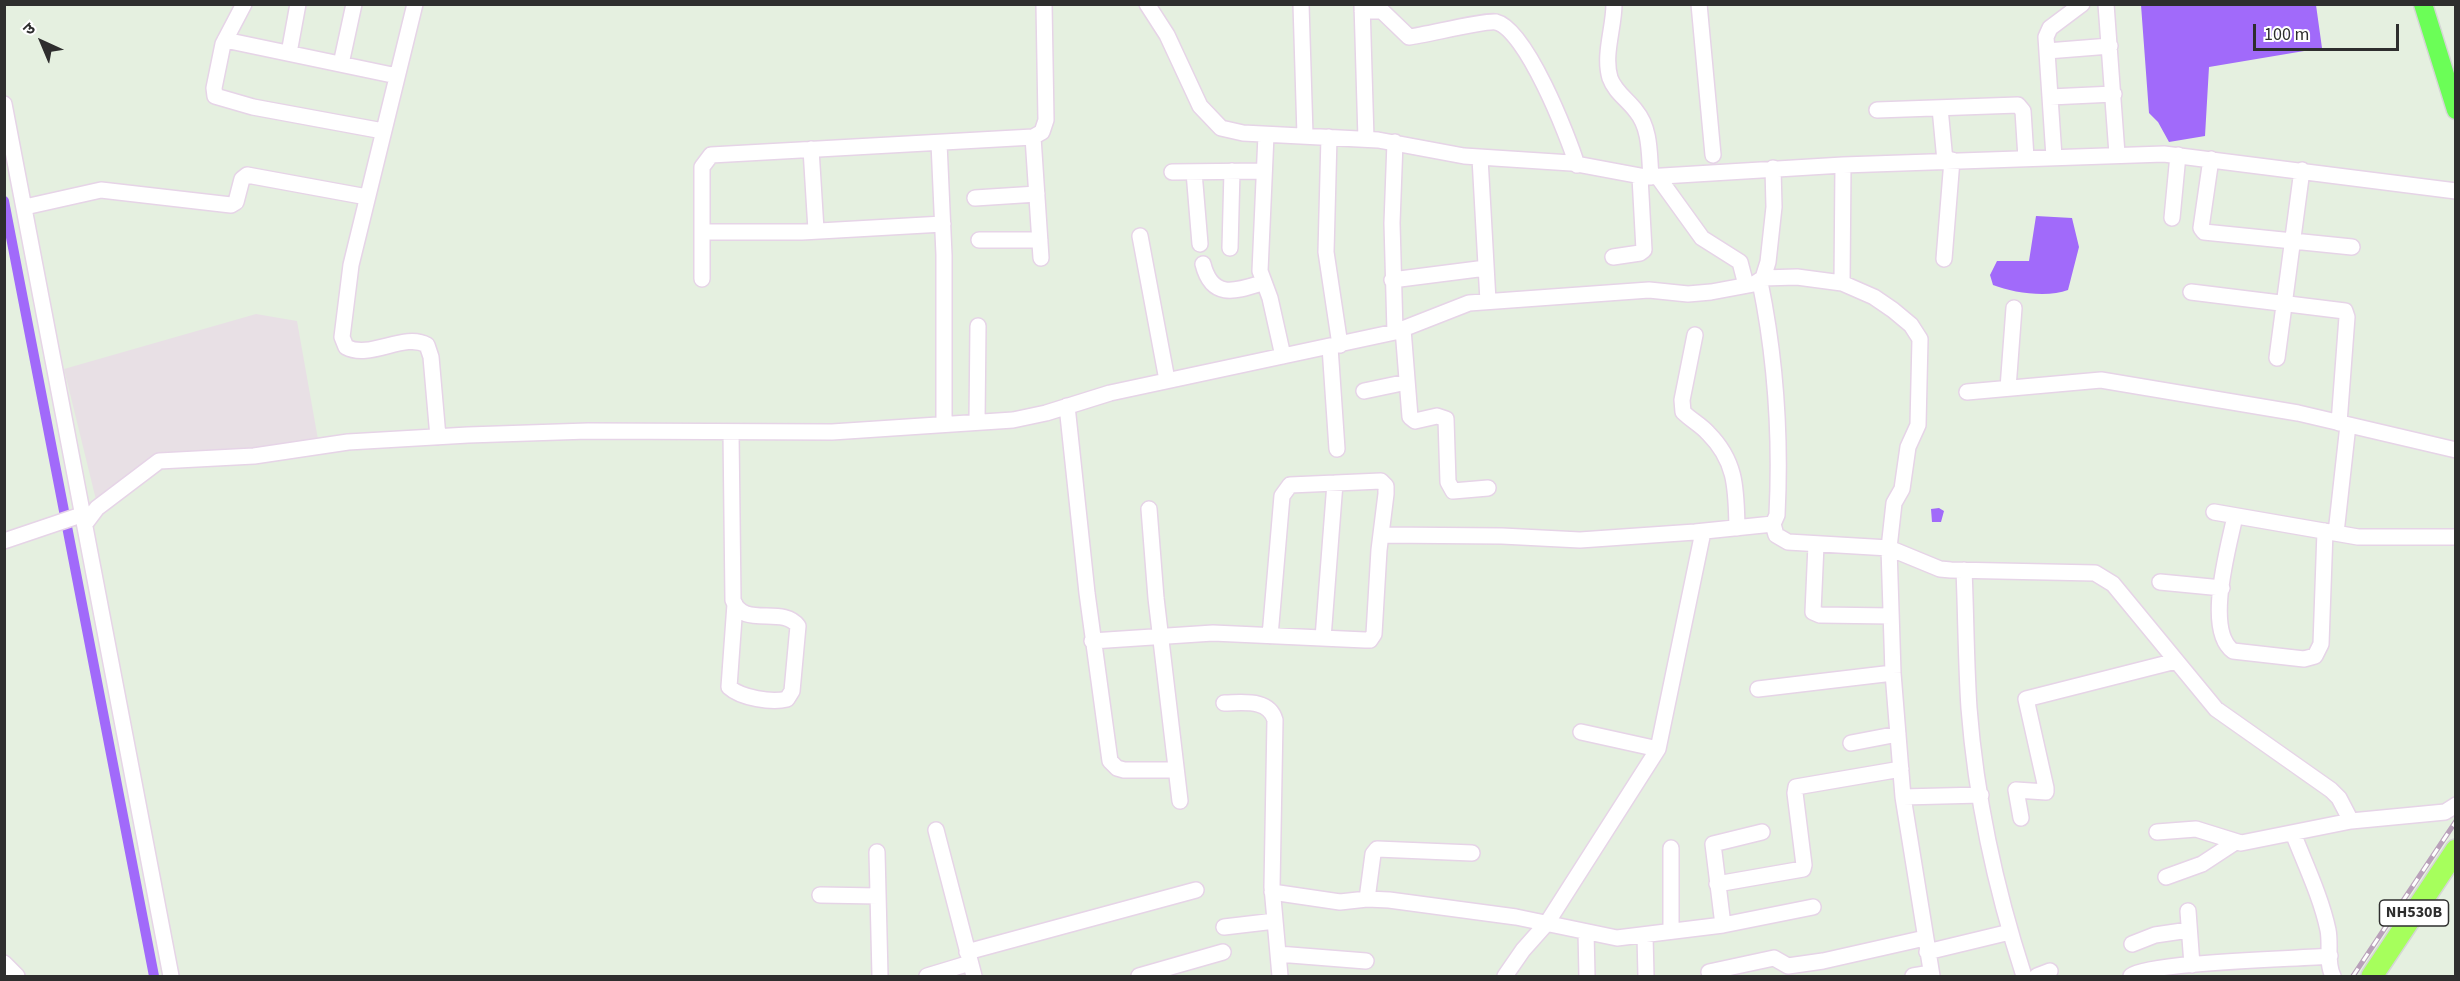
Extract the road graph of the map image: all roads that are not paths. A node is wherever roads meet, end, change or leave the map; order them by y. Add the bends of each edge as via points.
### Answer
1 (244, 4) edge
2 (298, 4) edge
3 (354, 4) edge
4 (415, 4) edge
5 (1044, 4) edge
6 (1147, 4) edge
7 (1301, 4) edge
8 (1614, 4) edge
9 (1699, 4) edge
10 (2082, 4) edge
11 (2106, 4) edge
12 (2423, 4) edge
13 (1362, 8) edge
14 (225, 40) junction
15 (2110, 46) junction
16 (2047, 51) junction
17 (289, 53) junction
18 (341, 64) junction
19 (397, 76) junction
20 (2114, 94) junction
21 (2050, 97) junction
22 (4, 104) edge
23 (1940, 108) junction
24 (1878, 110) dead end
25 (2456, 110) edge
26 (382, 131) junction
27 (1305, 135) junction
28 (1033, 137) junction
29 (1329, 137) junction
30 (1366, 139) junction
31 (1266, 142) junction
32 (1395, 142) junction
33 (939, 143) junction
34 (810, 149) junction
35 (2117, 154) junction
36 (1713, 155) dead end
37 (2178, 155) junction
38 (2055, 157) junction
39 (1480, 158) junction
40 (2026, 158) junction
41 (2211, 159) junction
42 (1948, 161) junction
43 (1577, 165) junction
44 (1843, 165) junction
45 (1773, 168) junction
46 (2302, 170) junction
47 (1232, 171) junction
48 (1264, 171) junction
49 (1172, 172) dead end
50 (1194, 172) junction
51 (1650, 177) junction
52 (2456, 191) edge
53 (1037, 194) junction
54 (367, 196) junction
55 (975, 198) dead end
56 (26, 207) junction
57 (2172, 218) dead end
58 (943, 224) junction
59 (816, 230) junction
60 (702, 232) junction
61 (1140, 236) dead end
62 (978, 240) dead end
63 (1040, 240) junction
64 (2293, 241) junction
65 (1200, 244) dead end
66 (1230, 248) dead end
67 (2352, 248) dead end
68 (1613, 257) dead end
69 (1041, 258) dead end
70 (1944, 259) dead end
71 (1203, 264) dead end
72 (1486, 268) junction
73 (702, 279) dead end
74 (1392, 280) junction
75 (1756, 282) junction
76 (1262, 283) junction
77 (1842, 283) junction
78 (2191, 292) dead end
79 (1488, 301) junction
80 (2284, 304) junction
81 (2014, 308) dead end
82 (978, 326) dead end
83 (1399, 330) junction
84 (1695, 335) dead end
85 (1335, 346) junction
86 (1283, 356) junction
87 (2277, 358) dead end
88 (1167, 380) junction
89 (1407, 382) junction
90 (2008, 388) junction
91 (1364, 391) dead end
92 (1967, 392) dead end
93 (1067, 406) junction
94 (977, 422) junction
95 (944, 424) junction
96 (2343, 424) junction
97 (731, 432) junction
98 (438, 436) junction
99 (1337, 449) dead end
100 (2456, 450) edge
101 (1335, 483) junction
102 (1488, 488) dead end
103 (1149, 509) dead end
104 (2214, 512) dead end
105 (2235, 516) junction
106 (82, 518) junction
107 (1773, 524) junction
108 (1737, 528) junction
109 (1703, 532) junction
110 (2331, 532) junction
111 (1381, 535) junction
112 (2456, 537) edge
113 (4, 541) edge
114 (1816, 545) junction
115 (1888, 548) junction
116 (1964, 570) junction
117 (2160, 582) dead end
118 (2222, 588) junction
119 (735, 604) junction
120 (1891, 616) junction
121 (1161, 636) junction
122 (1270, 636) junction
123 (1323, 638) junction
124 (1092, 641) junction
125 (2176, 661) junction
126 (1893, 673) junction
127 (1758, 689) dead end
128 (1224, 703) dead end
129 (1581, 732) dead end
130 (1898, 734) junction
131 (1851, 743) dead end
132 (1658, 749) junction
133 (1901, 769) junction
134 (1176, 770) junction
135 (1981, 795) junction
136 (1904, 797) junction
137 (1180, 801) dead end
138 (2456, 805) edge
139 (2021, 818) dead end
140 (2351, 821) junction
141 (936, 830) dead end
142 (1762, 832) dead end
143 (2157, 832) dead end
144 (2294, 833) junction
145 (2234, 843) junction
146 (1671, 848) dead end
147 (2456, 850) edge
148 (877, 852) dead end
149 (1472, 853) dead end
150 (2166, 877) dead end
151 (1718, 884) junction
152 (1196, 890) dead end
153 (1272, 892) junction
154 (820, 895) dead end
155 (878, 896) junction
156 (1367, 898) junction
157 (1813, 907) dead end
158 (2188, 911) dead end
159 (1275, 921) junction
160 (1547, 923) junction
161 (1723, 925) junction
162 (1224, 927) dead end
163 (2189, 930) junction
164 (1671, 931) junction
165 (1586, 932) junction
166 (2010, 932) junction
167 (1645, 936) junction
168 (2132, 944) dead end
169 (1926, 945) junction
170 (1223, 952) dead end
171 (1278, 954) junction
172 (2330, 957) junction
173 (1366, 962) dead end
174 (4, 963) edge
175 (970, 964) edge
176 (2192, 965) junction
177 (2220, 970) edge
178 (1709, 972) dead end
179 (1931, 975) edge
180 (17, 976) edge
181 (171, 976) edge
182 (880, 976) edge
183 (927, 976) edge
184 (1139, 976) edge
185 (1280, 976) edge
186 (1505, 976) edge
187 (1587, 976) edge
188 (1646, 976) edge
189 (1913, 976) edge
190 (2024, 976) edge
191 (2131, 976) edge
192 (2333, 976) edge
193 (2372, 976) edge

1 - 14 street
2 - 17 street
3 - 18 street
4 - 19 street
5 - 28 street via 1046,120 1042,132
6 - 31 street via 1167,36 1195,97 1215,123
7 - 27 street
8 - 51 street via 1610,77 1620,96 1643,121
9 - 36 street
10 - 16 street via 2050,28
11 - 15 street
12 - 25 main road
13 - 30 street
13 - 43 street via 1382,11 1409,37 1488,22 1504,26 1541,78 1560,114
14 - 17 street
14 - 26 street via 214,88 217,99
15 - 16 street
15 - 20 street
16 - 21 street
17 - 18 street
18 - 19 street
19 - 26 street
20 - 21 street
20 - 35 street
21 - 38 street
22 - 56 street
23 - 24 street
23 - 40 street via 2018,105 2023,111
23 - 42 street
26 - 54 street
27 - 29 street
27 - 31 street
28 - 33 street
28 - 53 street
29 - 30 street
29 - 85 street via 1326,252
30 - 32 street
31 - 48 street
32 - 39 street
32 - 74 street
33 - 34 street
33 - 58 street
34 - 59 street
34 - 60 street via 711,155 702,167
35 - 37 street
35 - 38 street
37 - 41 street
37 - 57 street
38 - 40 street
39 - 43 street
39 - 72 street
40 - 42 street
41 - 46 street
41 - 64 street via 2202,230
42 - 44 street
42 - 70 street
43 - 51 street
44 - 45 street
44 - 77 street
45 - 51 street
45 - 75 street via 1774,207 1768,262
46 - 52 street
46 - 64 street
47 - 48 street
47 - 50 street
47 - 66 street
48 - 76 street via 1259,256
49 - 50 street
50 - 65 street
51 - 68 street via 1644,250
51 - 75 street via 1702,238 1740,262
53 - 55 street
53 - 63 street
54 - 56 street via 247,175 231,205 101,190
54 - 98 street via 344,304 343,343 350,350 416,342 427,345
56 - 106 street
58 - 59 street
58 - 95 street
59 - 60 street
60 - 73 street
61 - 88 street
62 - 63 street
63 - 69 street
64 - 67 street
64 - 80 street
71 - 76 street via 1210,280 1224,290
72 - 74 street
72 - 79 street
74 - 83 street
75 - 77 street via 1797,277
75 - 79 street via 1688,294 1649,290
75 - 107 street via 1771,341 1779,426 1777,515
76 - 86 street via 1270,298
77 - 115 street via 1893,310 1920,339 1918,425 1908,447 1902,489 1894,503
78 - 80 street
79 - 83 street via 1457,306
80 - 87 street
80 - 96 street via 2347,313
81 - 90 street
82 - 94 street
83 - 85 street
83 - 89 street
84 - 108 street via 1683,412 1713,437 1730,465 1735,478
85 - 86 street
85 - 99 street
86 - 88 street
88 - 93 street
89 - 91 street
89 - 102 street via 1411,419 1446,419 1451,489 1455,492
90 - 92 street
90 - 96 street via 2102,380
93 - 94 street via 1013,420
93 - 124 street
94 - 95 street
95 - 97 street via 832,432
96 - 100 street
96 - 110 street
97 - 98 street
97 - 119 street
98 - 106 street via 348,442 254,456 159,461
101 - 111 street via 1384,483
101 - 122 street via 1290,486 1283,492
101 - 123 street
103 - 121 street
104 - 105 street
105 - 110 street
105 - 118 street
106 - 113 street
106 - 181 street
107 - 108 street
107 - 114 street via 1780,539
108 - 109 street
109 - 111 street via 1560,540
109 - 132 street
110 - 112 street via 2358,537
110 - 118 street via 2320,644 2315,656 2304,659 2230,648 2219,618
111 - 123 street via 1373,637
114 - 115 street
114 - 120 street via 1813,612
115 - 116 street via 1940,569
115 - 120 street
116 - 125 street via 2101,575 2113,584
116 - 135 street via 1969,707
117 - 118 street
119 - 119 street via 746,614 789,619 798,626 792,691 787,699 749,697 729,687
120 - 126 street
121 - 122 street
121 - 124 street
121 - 134 street
122 - 123 street
124 - 134 street via 1110,761 1124,770
125 - 139 street via 2026,699 2046,792 2016,790
125 - 140 street via 2216,709 2331,790
126 - 127 street
126 - 130 street
128 - 153 street via 1262,704 1274,715
129 - 132 street
130 - 131 street
130 - 133 street
132 - 160 street
133 - 136 street
133 - 151 street via 1796,787 1804,867
134 - 137 street
135 - 136 street
135 - 166 street
136 - 169 street
138 - 140 street via 2445,812
140 - 144 street
141 - 175 street
142 - 151 street via 1714,842
143 - 145 street via 2196,829
144 - 145 street
144 - 172 street via 2324,916
145 - 150 street via 2209,861
146 - 164 street
147 - 193 highway, NH530B
148 - 155 street
149 - 156 street via 1377,849
151 - 161 street
152 - 175 street
153 - 156 street via 1340,902
153 - 159 street
154 - 155 street
155 - 182 street
156 - 160 street
157 - 161 street
158 - 163 street
159 - 162 street
159 - 171 street
160 - 165 street
160 - 186 street
161 - 164 street
163 - 168 street via 2155,935
163 - 176 street
164 - 167 street
165 - 167 street via 1617,938
165 - 187 street
166 - 169 street
166 - 190 street
167 - 188 street
169 - 178 street via 1788,966 1774,958
169 - 179 street
170 - 184 street
171 - 173 street
171 - 185 street
172 - 177 street
172 - 192 street
174 - 180 street
175 - 183 street
176 - 177 street
176 - 191 street via 2145,970
179 - 189 street

